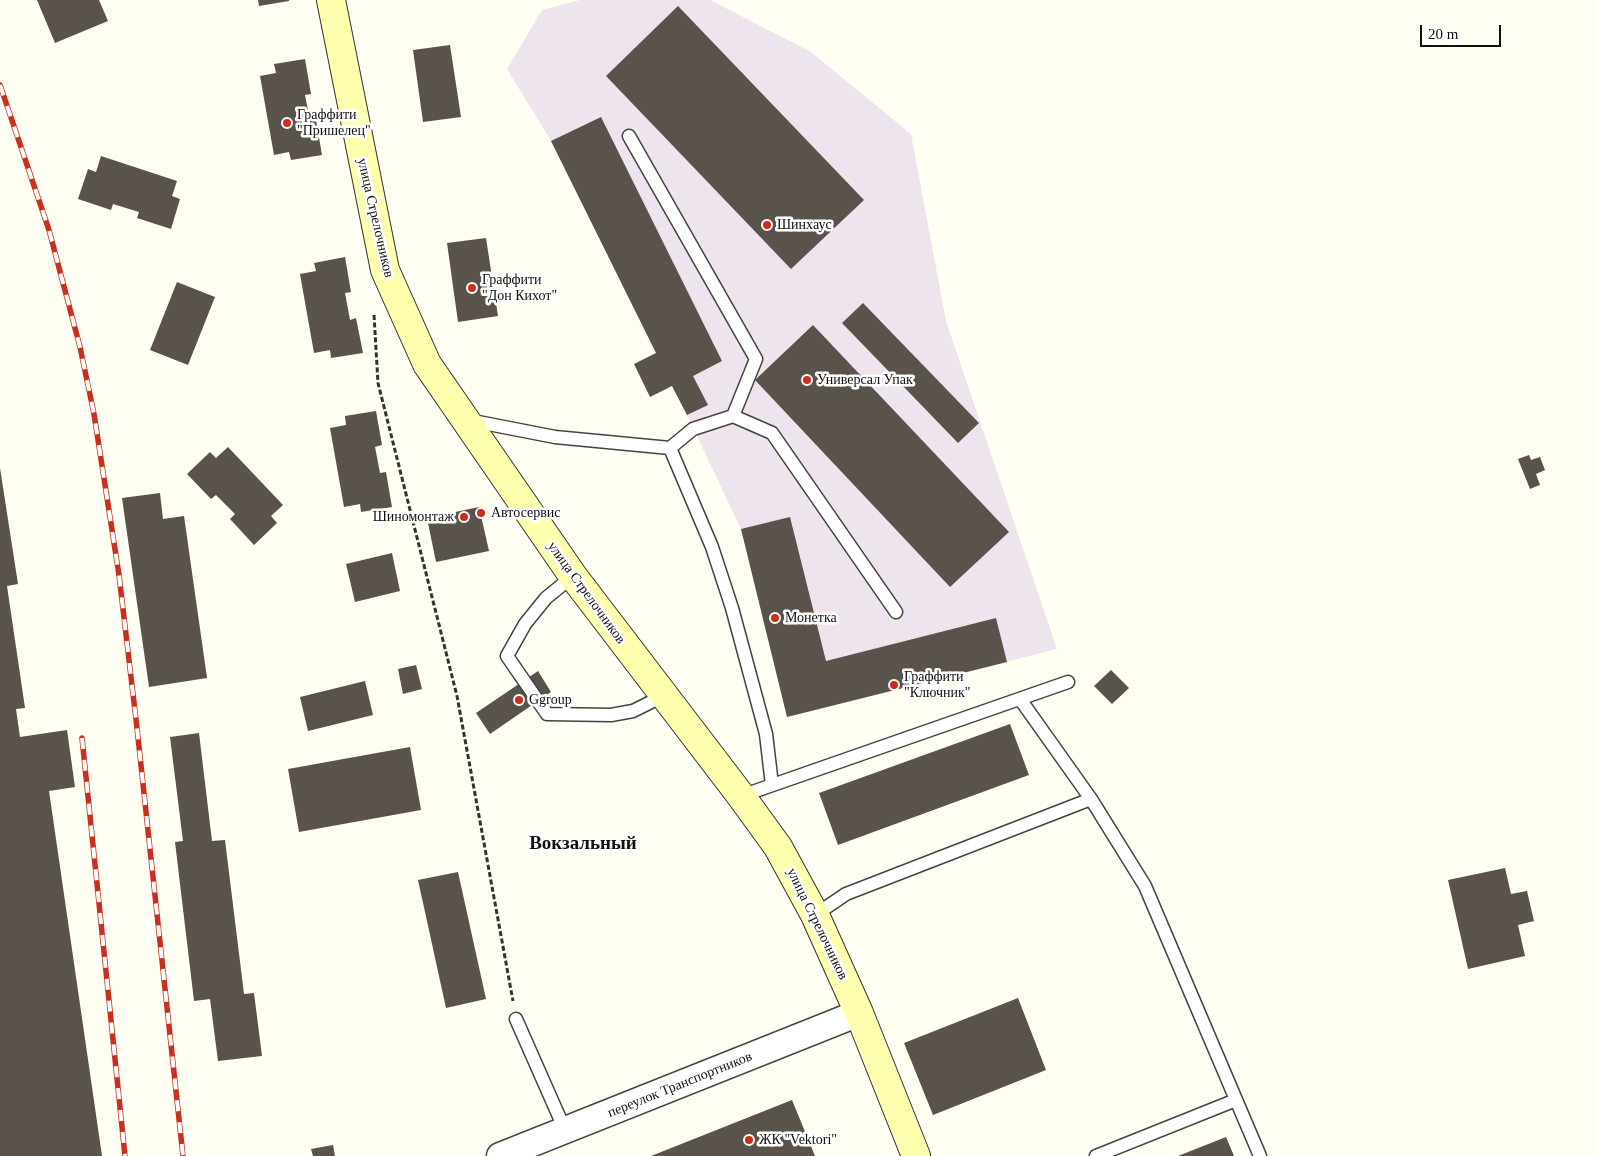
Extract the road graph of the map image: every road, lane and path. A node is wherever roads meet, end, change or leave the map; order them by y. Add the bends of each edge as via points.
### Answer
1 (331, 0) edge
2 (629, 136) dead end
3 (373, 306) dead end
4 (733, 416) junction
5 (466, 420) junction
6 (670, 448) junction
7 (573, 576) junction
8 (896, 612) dead end
9 (1068, 682) dead end
10 (663, 696) junction
11 (1020, 699) junction
12 (772, 785) junction
13 (741, 796) junction
14 (1091, 799) junction
15 (815, 914) junction
16 (859, 1014) junction
17 (516, 1019) joint
18 (1236, 1100) junction
19 (565, 1130) junction
20 (500, 1156) edge
21 (916, 1156) edge
22 (1096, 1156) edge
23 (1260, 1156) edge

1 - 5 main road, улица Стрелочников via 385,270 427,364
2 - 4 lane via 756,358
3 - 17 path via 378,383 457,696
4 - 6 lane via 693,429
4 - 8 lane via 772,433
5 - 6 lane via 555,436
5 - 7 main road, улица Стрелочников
6 - 12 lane via 712,547 732,608 766,734
7 - 10 main road, улица Стрелочников
7 - 10 lane via 546,598 525,624 507,656 547,714 611,715 633,711
9 - 11 lane
10 - 13 main road, улица Стрелочников
11 - 12 lane
11 - 14 lane
12 - 13 lane
13 - 15 main road, улица Стрелочников via 778,847
14 - 15 lane via 846,894
14 - 18 lane via 1145,886
15 - 16 main road, улица Стрелочников
16 - 19 street, переулок Транспортников
16 - 21 main road, улица Стрелочников
17 - 19 lane
18 - 22 lane
18 - 23 lane
19 - 20 street, переулок Транспортников

